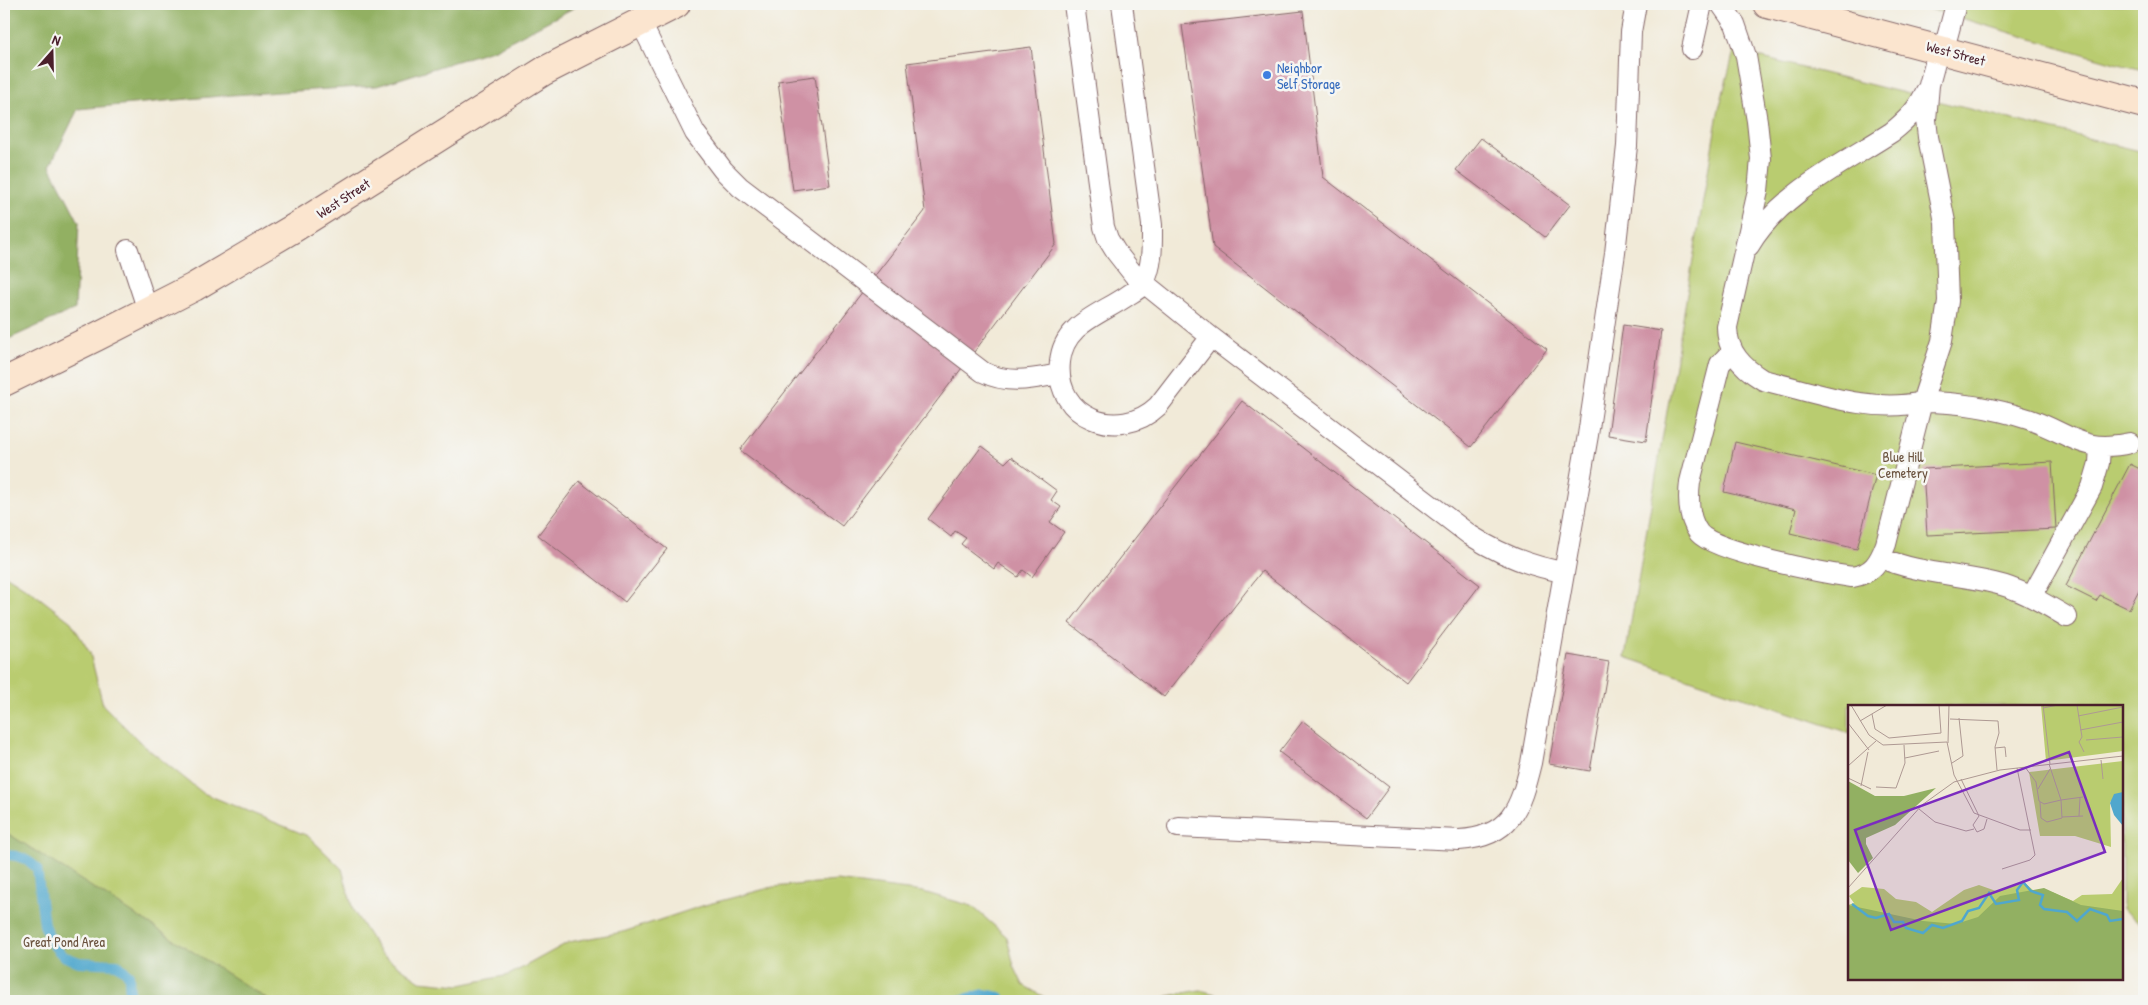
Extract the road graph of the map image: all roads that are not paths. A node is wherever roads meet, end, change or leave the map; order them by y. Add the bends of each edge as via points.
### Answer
1 (676, 4) edge
2 (1074, 4) edge
3 (1122, 4) edge
4 (1636, 4) edge
5 (1702, 4) edge
6 (1721, 4) edge
7 (1767, 4) edge
8 (1956, 4) edge
9 (640, 21) junction
10 (1692, 49) dead end
11 (1941, 49) junction
12 (1929, 84) junction
13 (2144, 104) edge
14 (128, 250) dead end
15 (1743, 259) junction
16 (1144, 282) junction
17 (148, 311) junction
18 (1211, 337) junction
19 (1732, 351) junction
20 (1059, 374) junction
21 (4, 382) edge
22 (1922, 402) junction
23 (2130, 443) dead end
24 (2100, 447) junction
25 (1881, 558) junction
26 (1563, 572) junction
27 (2032, 596) junction
28 (2066, 617) dead end
29 (1178, 828) dead end

1 - 9 main road, West Street
2 - 16 lane via 1104,227 1125,266
3 - 16 lane via 1152,225 1151,252
4 - 26 lane via 1628,146 1619,225 1588,435
5 - 10 lane
6 - 15 lane via 1735,24 1746,56 1760,141 1758,191
7 - 11 main road, West Street
8 - 11 lane
9 - 17 main road, West Street via 544,71 294,228
9 - 20 lane via 695,133 740,187 983,372 1008,381
11 - 12 lane
11 - 13 main road, West Street
12 - 15 lane via 1915,111 1905,122 1814,182 1781,208 1758,233
12 - 22 lane via 1926,120 1944,214 1948,279 1942,342
14 - 17 lane
15 - 19 lane via 1727,327
16 - 18 lane
16 - 20 lane via 1076,328 1062,350
17 - 21 main road, West Street
18 - 20 lane via 1158,406 1151,413 1128,423 1103,423 1082,413 1068,398
18 - 26 lane via 1470,535 1523,563
19 - 22 lane via 1750,372 1763,380 1864,404 1894,407
19 - 25 lane via 1720,364 1690,482 1690,511 1699,533 1729,550 1852,577 1874,568
22 - 24 lane via 2008,413 2086,445
22 - 25 lane
23 - 24 lane
24 - 27 lane via 2100,463 2092,487
25 - 27 lane via 1906,567 1995,583
26 - 29 lane via 1527,778 1510,819 1500,829 1488,836 1459,840
27 - 28 lane

